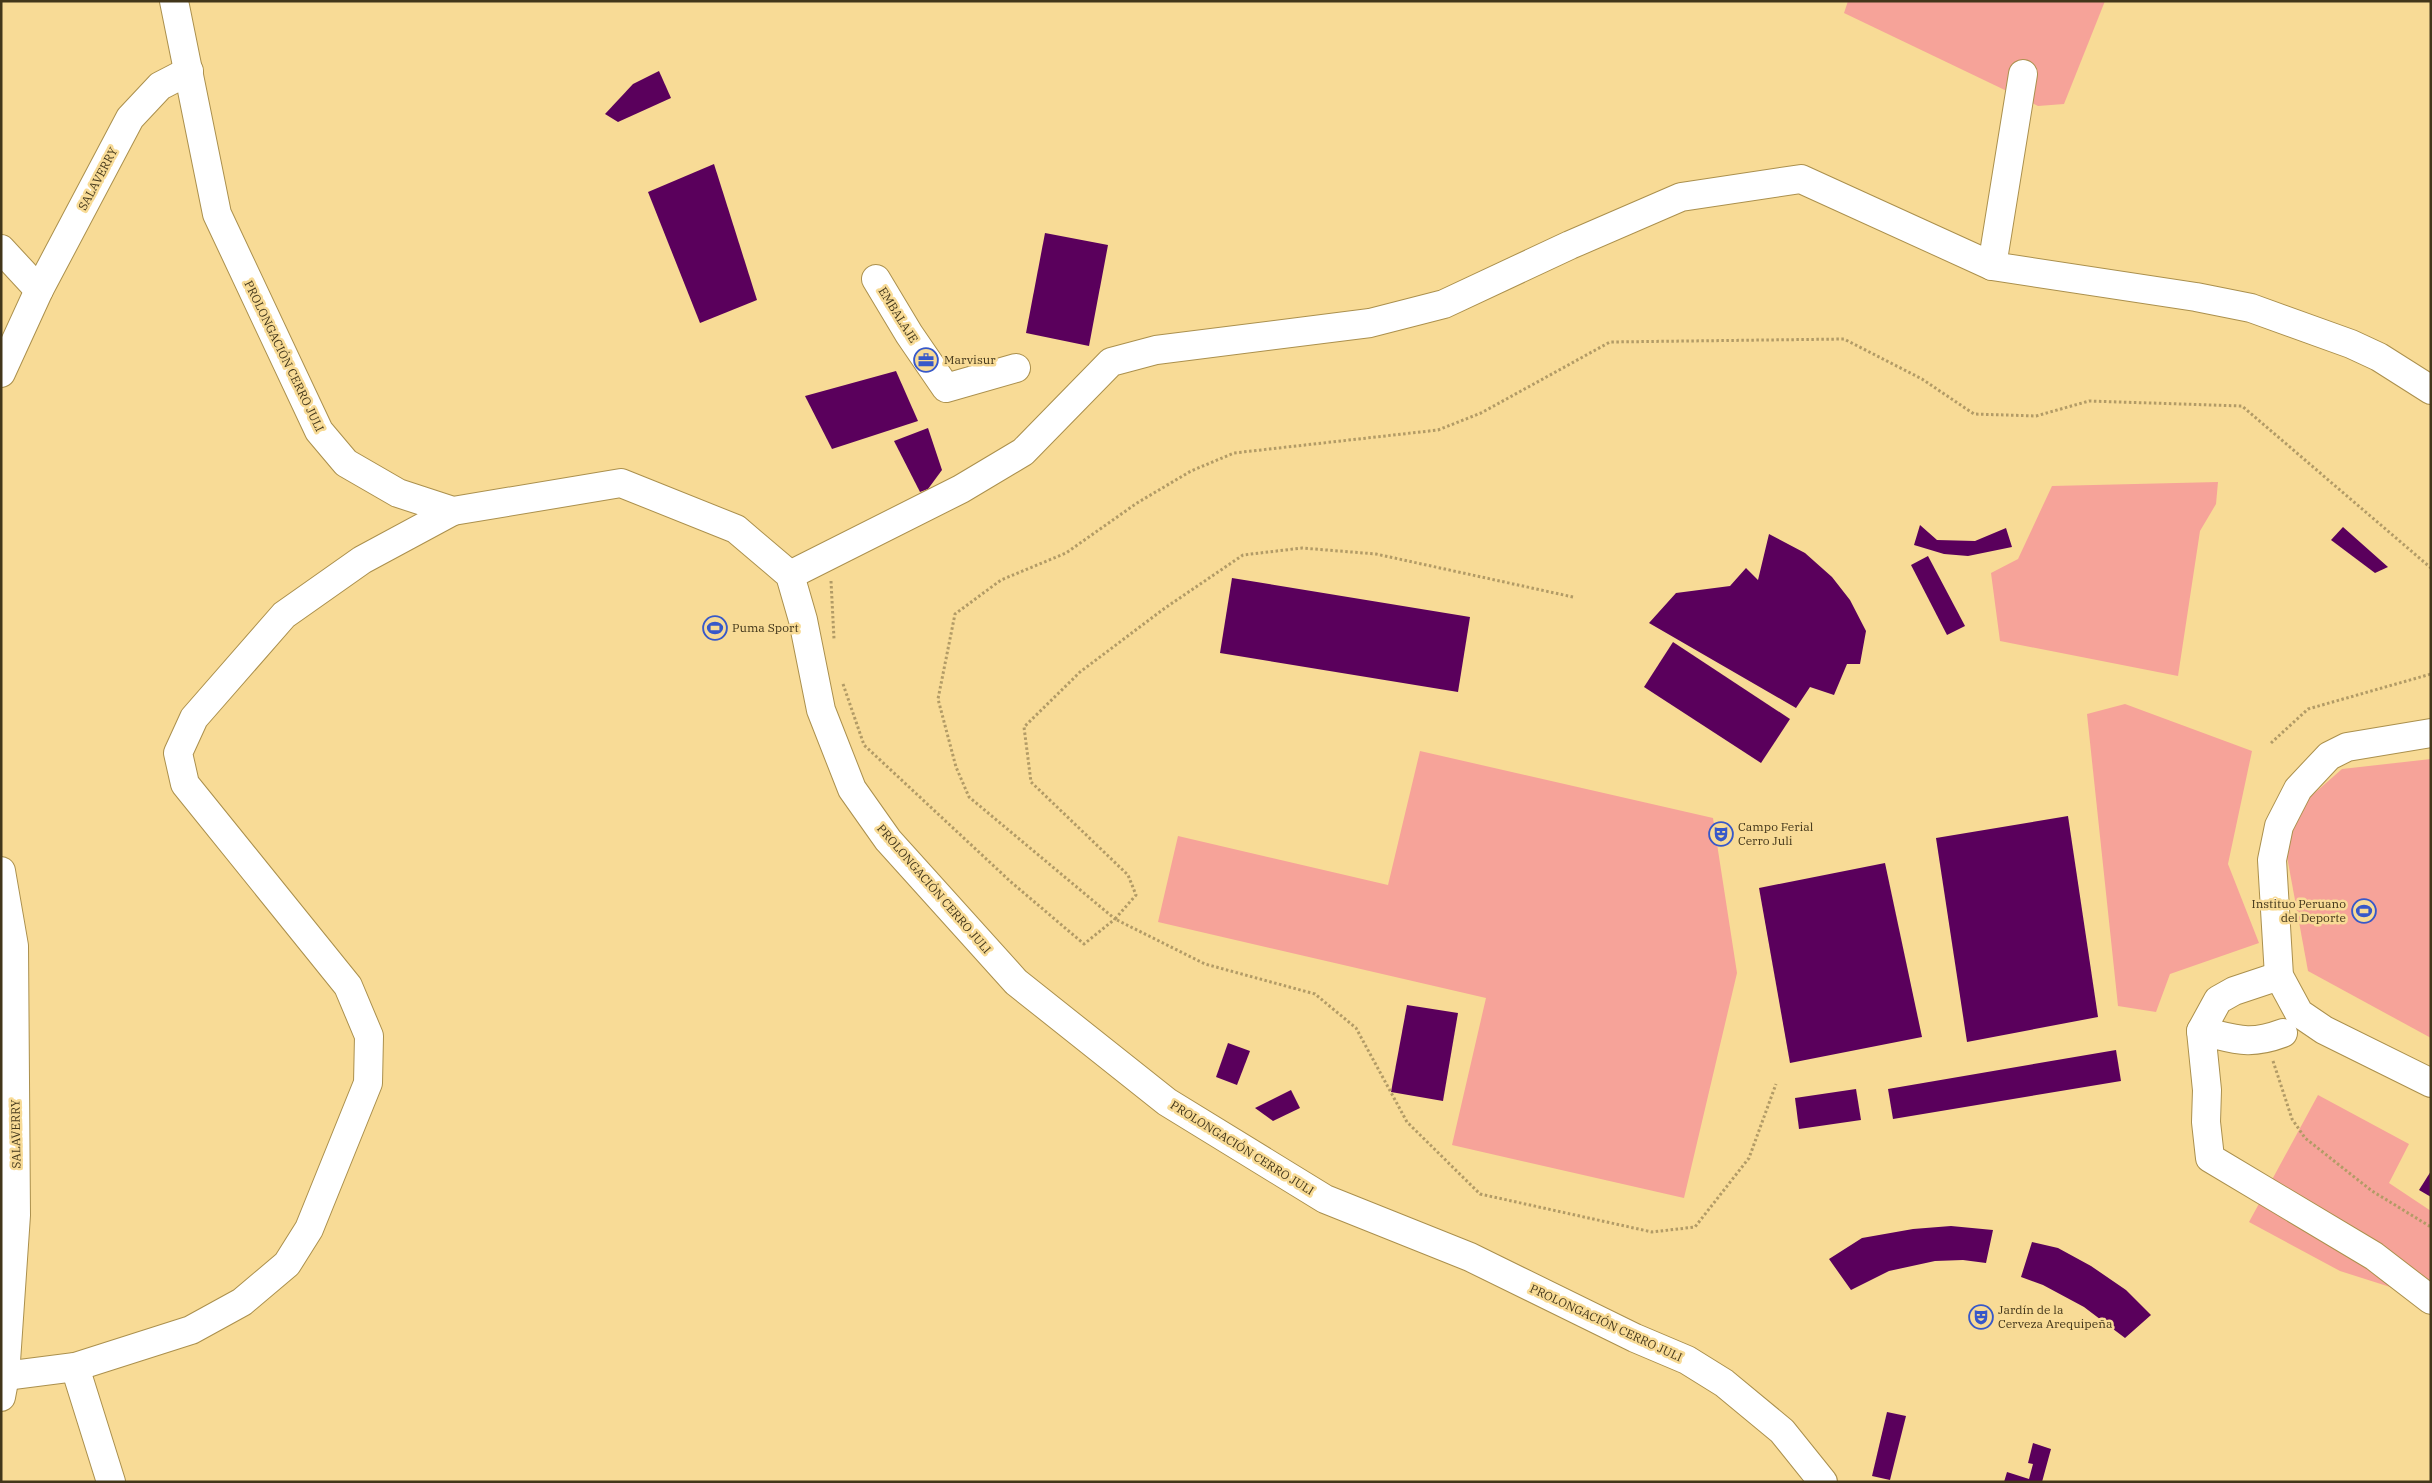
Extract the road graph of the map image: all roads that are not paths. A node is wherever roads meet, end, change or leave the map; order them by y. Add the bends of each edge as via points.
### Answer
1 (174, 1) edge
2 (189, 71) junction
3 (2024, 74) dead end
4 (1, 249) edge
5 (1992, 266) junction
6 (876, 279) dead end
7 (39, 290) junction
8 (1016, 368) dead end
9 (1, 374) edge
10 (2431, 390) edge
11 (453, 511) junction
12 (790, 575) junction
13 (2431, 733) edge
14 (1, 871) edge
15 (2278, 976) junction
16 (2201, 1031) junction
17 (2274, 1036) road end
18 (2431, 1083) edge
19 (2431, 1300) edge
20 (75, 1367) junction
21 (3, 1387) edge
22 (111, 1482) edge
23 (1823, 1482) edge

1 - 2 street
2 - 7 street, SALAVERRY via 160,86 130,118
2 - 11 street, PROLONGACIÓN CERRO JULI via 217,214 318,431 346,463 398,493
3 - 5 street
4 - 7 street
5 - 10 street via 2250,308 2379,357
5 - 12 street via 1802,179 1682,198 1570,245 1444,304 1370,323 1156,350 1111,362 1023,452 961,489
6 - 8 street, EMBALAJE via 946,388
7 - 9 street, SALAVERRY
11 - 12 street, PROLONGACIÓN CERRO JULI via 621,483 736,529
11 - 20 street via 362,560 284,615 194,718 178,753 185,784 348,986 369,1036 368,1082 309,1230 287,1264 242,1302 191,1330
12 - 23 street, PROLONGACIÓN CERRO JULI via 822,710 852,789 888,840 1016,982 1167,1102 1325,1199 1470,1257 1687,1360 1724,1383 1782,1431
13 - 15 street via 2347,746 2329,756 2298,789 2280,826 2272,860
14 - 21 street, SALAVERRY via 14,946 16,1205
15 - 16 street via 2218,1000
15 - 18 street via 2294,1005 2308,1019
16 - 17 street via 2248,1042
16 - 19 street via 2210,1158 2374,1256
20 - 21 street
20 - 22 street

